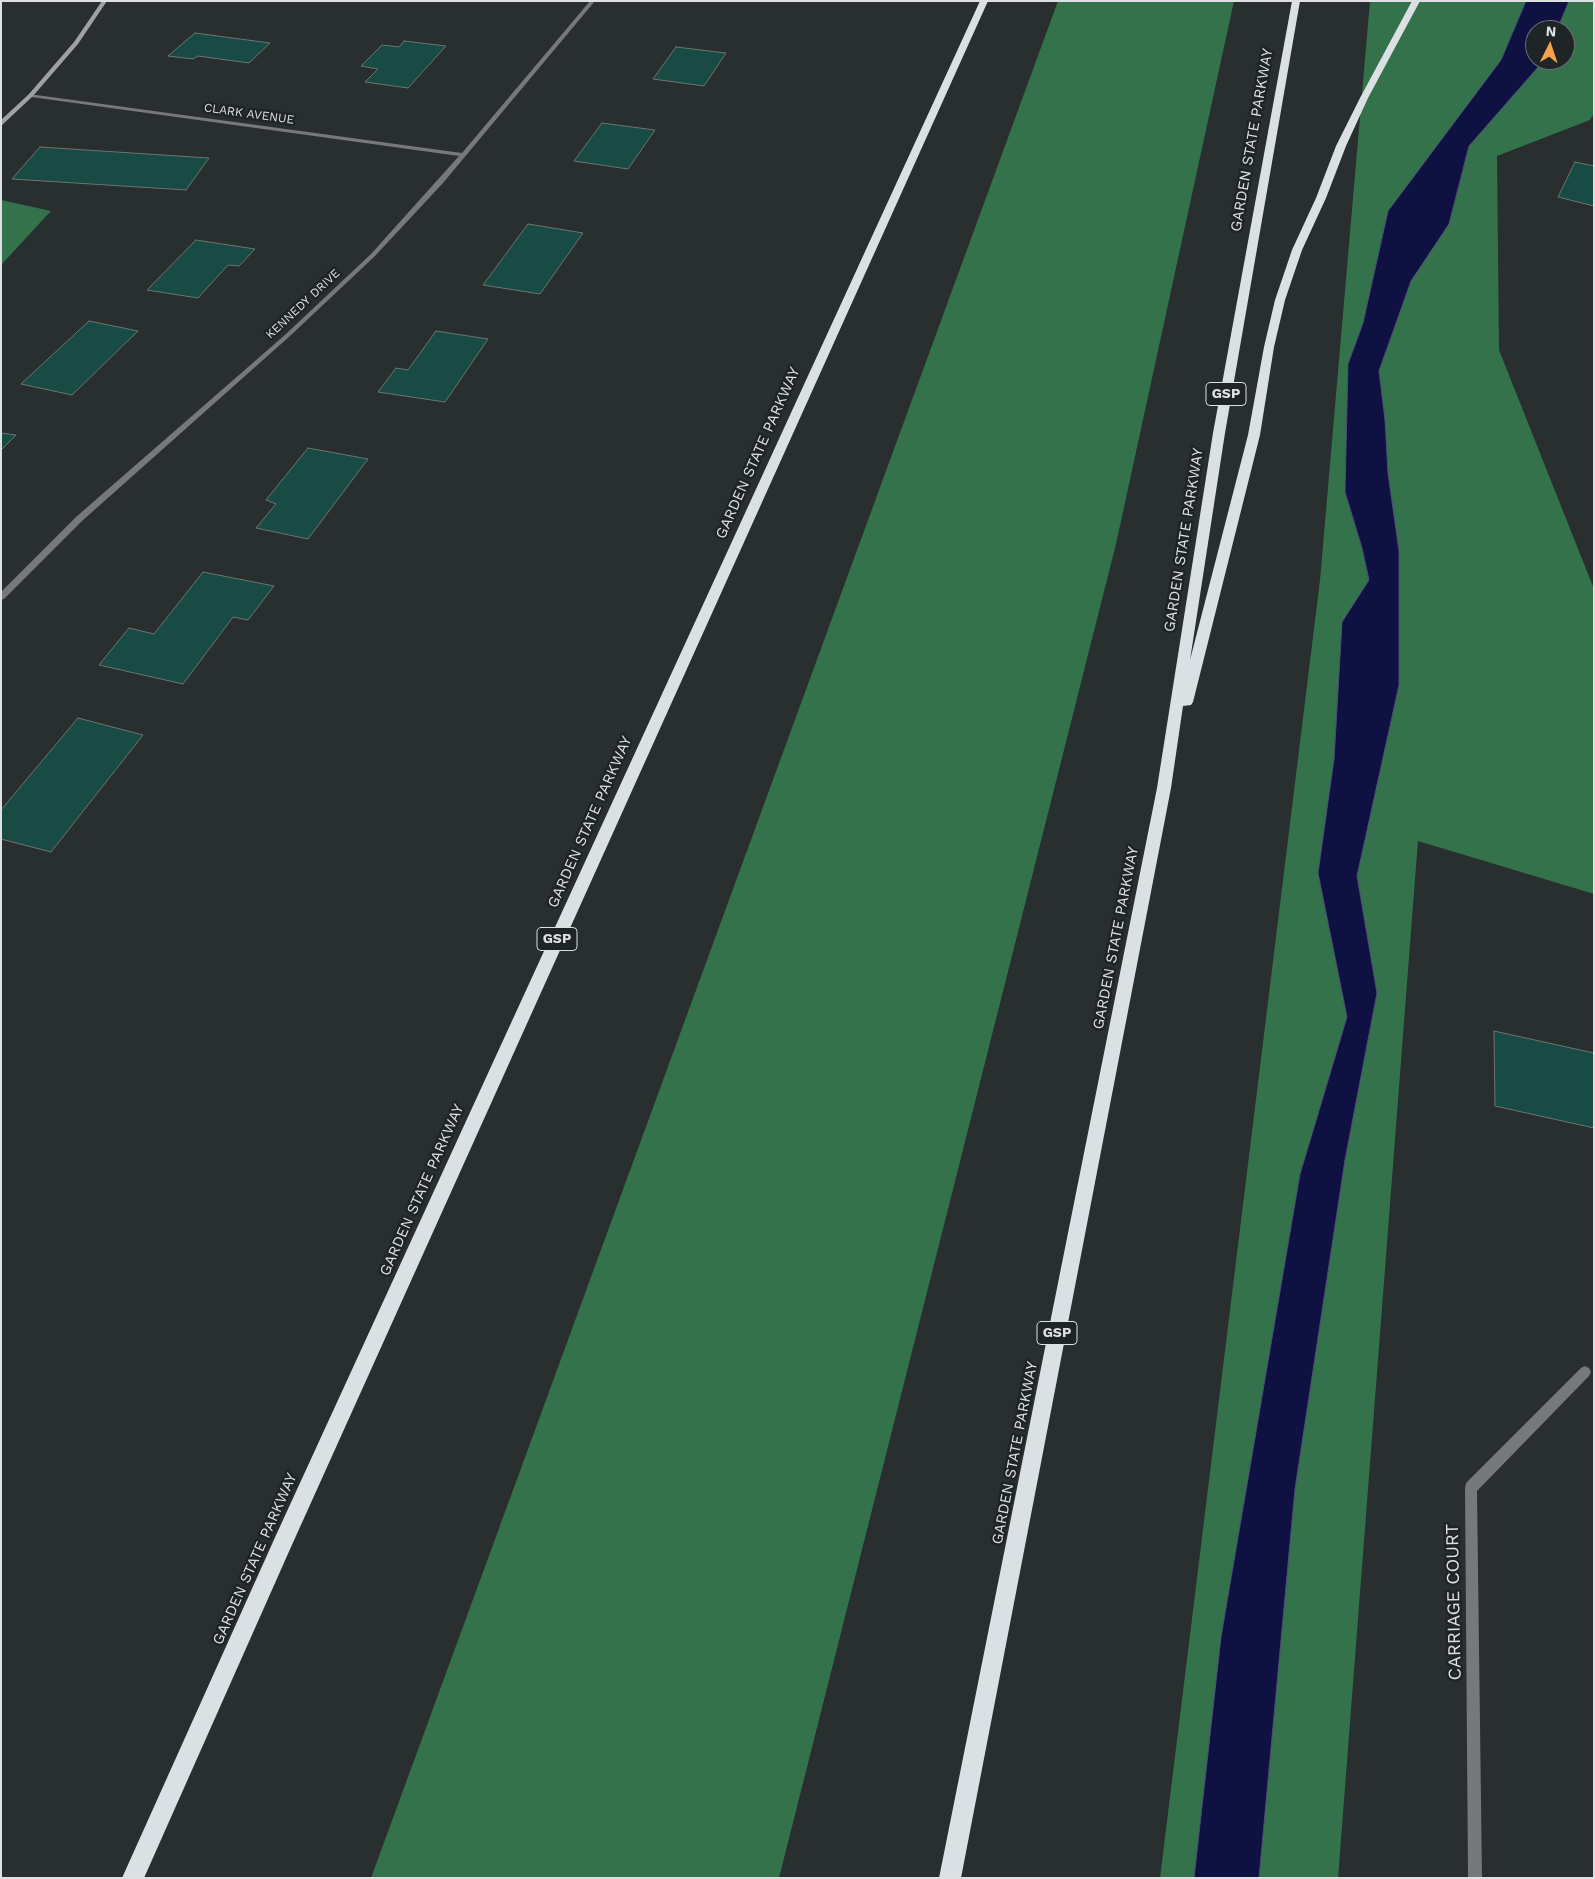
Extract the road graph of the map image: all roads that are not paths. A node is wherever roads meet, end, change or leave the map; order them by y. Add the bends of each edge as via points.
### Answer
1 (106, 1) edge
2 (593, 1) edge
3 (984, 1) edge
4 (1296, 1) edge
5 (1416, 1) edge
6 (31, 95) junction
7 (1, 124) edge
8 (464, 155) junction
9 (1, 597) edge
10 (1164, 788) junction
11 (1585, 1372) dead end
12 (134, 1878) edge
13 (950, 1878) edge
14 (1475, 1878) edge

1 - 6 main road via 76,43
2 - 8 street, KENNEDY DRIVE
3 - 12 highway, GARDEN STATE PARKWAY / GSP via 296,1512
4 - 10 highway, GARDEN STATE PARKWAY / GSP via 1219,433
5 - 10 highway via 1341,146 1297,250 1280,300 1254,435
6 - 7 main road
6 - 8 street, CLARK AVENUE
8 - 9 street, KENNEDY DRIVE via 372,255 288,335 79,519
10 - 13 highway, GARDEN STATE PARKWAY / GSP
11 - 14 street, CARRIAGE COURT via 1471,1488

